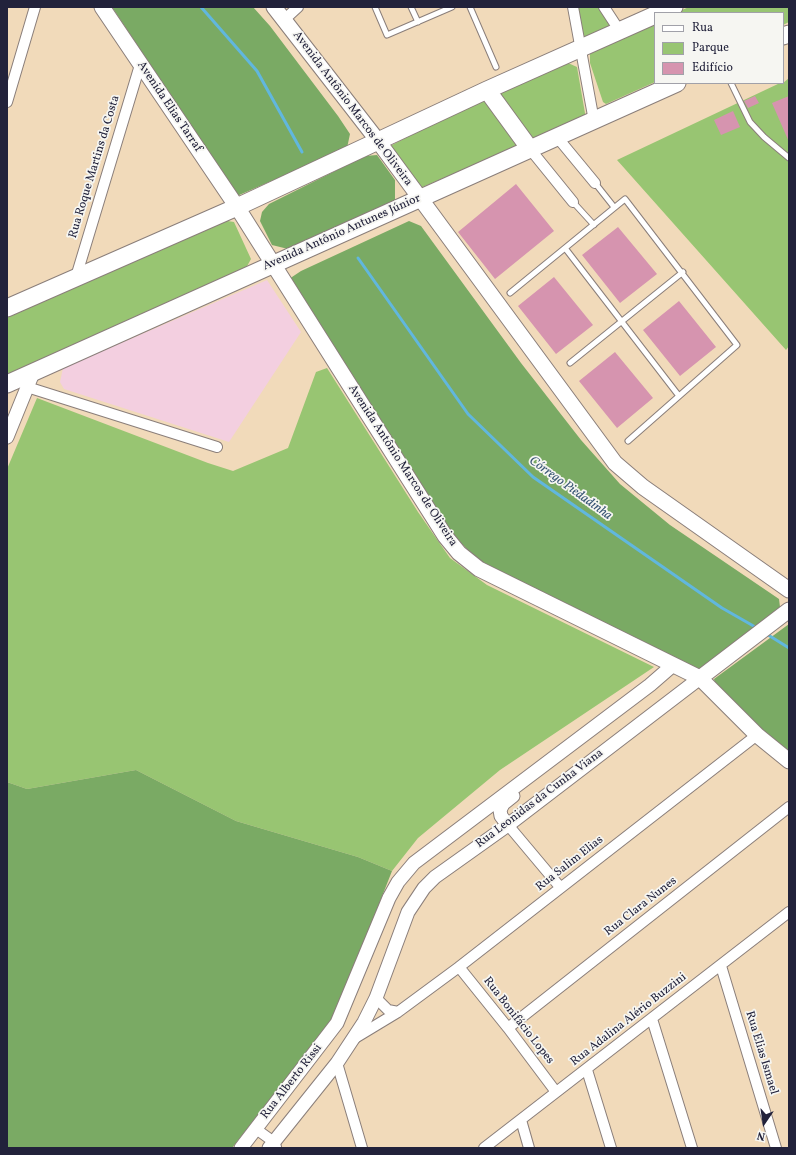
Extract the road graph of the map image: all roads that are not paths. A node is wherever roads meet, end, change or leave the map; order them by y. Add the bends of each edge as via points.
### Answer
1 (35, 7) edge
2 (102, 7) edge
3 (274, 7) edge
4 (298, 7) edge
5 (375, 7) edge
6 (411, 7) edge
7 (452, 7) edge
8 (470, 7) edge
9 (573, 7) edge
10 (604, 7) edge
11 (674, 7) edge
12 (662, 12) edge
13 (654, 15) edge
14 (285, 19) junction
15 (418, 22) junction
16 (619, 30) junction
17 (580, 47) junction
18 (140, 65) junction
19 (496, 67) dead end
20 (675, 84) edge
21 (731, 84) edge
22 (487, 90) junction
23 (7, 102) edge
24 (594, 121) junction
25 (557, 137) junction
26 (378, 141) junction
27 (530, 149) junction
28 (789, 158) edge
29 (595, 183) joint
30 (420, 199) junction
31 (573, 202) joint
32 (237, 207) junction
33 (614, 207) junction
34 (594, 225) junction
35 (565, 248) junction
36 (273, 264) junction
37 (683, 272) junction
38 (76, 277) junction
39 (510, 293) dead end
40 (7, 308) edge
41 (621, 321) junction
42 (570, 363) dead end
43 (30, 380) junction
44 (7, 384) edge
45 (679, 396) junction
46 (7, 437) edge
47 (628, 441) dead end
48 (217, 447) dead end
49 (789, 590) edge
50 (789, 610) edge
51 (673, 665) junction
52 (705, 674) junction
53 (757, 736) junction
54 (789, 761) edge
55 (532, 772) junction
56 (789, 807) edge
57 (508, 825) junction
58 (560, 887) junction
59 (789, 914) edge
60 (721, 966) junction
61 (459, 967) junction
62 (376, 998) junction
63 (398, 1012) junction
64 (652, 1019) junction
65 (508, 1028) junction
66 (353, 1039) junction
67 (337, 1063) junction
68 (587, 1070) junction
69 (556, 1092) junction
70 (521, 1120) junction
71 (256, 1129) junction
72 (273, 1146) edge
73 (241, 1148) edge
74 (362, 1148) edge
75 (484, 1148) edge
76 (529, 1148) edge
77 (611, 1148) edge
78 (692, 1148) edge
79 (776, 1148) edge

1 - 23 street
2 - 18 main road, Avenida Elias Tarraf
3 - 14 main road, Avenida Antônio Marcos de Oliveira
4 - 14 street
5 - 15 lane via 387,35
6 - 15 lane
7 - 15 lane
8 - 19 lane
9 - 17 street
10 - 16 street
11 - 12 main road
13 - 16 main road
14 - 26 main road, Avenida Antônio Marcos de Oliveira
16 - 17 main road
17 - 22 main road
17 - 24 street
18 - 32 main road, Avenida Elias Tarraf
18 - 38 street, Rua Roque Martins da Costa
20 - 24 main road, Avenida Antônio Antunes Júnior
21 - 28 lane via 750,122
22 - 26 main road
22 - 27 main road
24 - 25 main road, Avenida Antônio Antunes Júnior
25 - 27 main road, Avenida Antônio Antunes Júnior
25 - 29 street
26 - 30 main road, Avenida Antônio Marcos de Oliveira
26 - 32 main road
27 - 30 main road, Avenida Antônio Antunes Júnior
27 - 31 street
29 - 33 lane
30 - 36 main road, Avenida Antônio Antunes Júnior
30 - 49 main road, Avenida Antônio Marcos de Oliveira via 615,463 643,487
31 - 34 lane
32 - 36 main road, Avenida Antônio Marcos de Oliveira
32 - 38 main road
33 - 34 lane
33 - 37 lane via 625,199
34 - 35 lane
35 - 39 lane
35 - 41 lane
36 - 43 main road, Avenida Antônio Antunes Júnior
36 - 51 main road, Avenida Antônio Marcos de Oliveira via 445,536 459,553 479,569
37 - 41 lane
37 - 45 lane via 737,345
38 - 40 main road
41 - 42 lane
41 - 45 lane
43 - 44 main road, Avenida Antônio Antunes Júnior
43 - 46 street
43 - 48 street
45 - 47 lane
50 - 52 main road, Rua Leonidas da Cunha Viana
51 - 52 main road, Avenida Antônio Marcos de Oliveira
51 - 55 street via 650,685
52 - 53 main road, Avenida Antônio Marcos de Oliveira
52 - 57 street, Rua Leonidas da Cunha Viana
53 - 54 main road, Avenida Antônio Marcos de Oliveira
53 - 58 street, Rua Salim Elias
55 - 57 street via 528,785 502,807 500,814
55 - 71 street, Rua Alberto Rissi via 424,854 398,882 341,1015
56 - 65 street, Rua Clara Nunes
57 - 58 street
57 - 62 street, Rua Leonidas da Cunha Viana via 435,877 424,888 408,912
58 - 61 street, Rua Salim Elias
59 - 60 street, Rua Adalina Alério Buzzini
60 - 64 street, Rua Adalina Alério Buzzini
60 - 79 street, Rua Elias Ismael
61 - 63 street, Rua Salim Elias
61 - 65 street, Rua Bonifácio Lopes
62 - 63 street via 388,1010
62 - 66 street, Rua Leonidas da Cunha Viana
63 - 66 street, Rua Salim Elias
64 - 68 street, Rua Adalina Alério Buzzini
64 - 78 street
65 - 69 street, Rua Bonifácio Lopes
66 - 67 street, Rua Alberto Rissi
67 - 72 street, Rua Alberto Rissi
67 - 74 street
68 - 69 street, Rua Adalina Alério Buzzini
68 - 77 street
69 - 70 street, Rua Adalina Alério Buzzini
70 - 75 street, Rua Adalina Alério Buzzini
70 - 76 street
71 - 72 street
71 - 73 street, Rua Alberto Rissi

